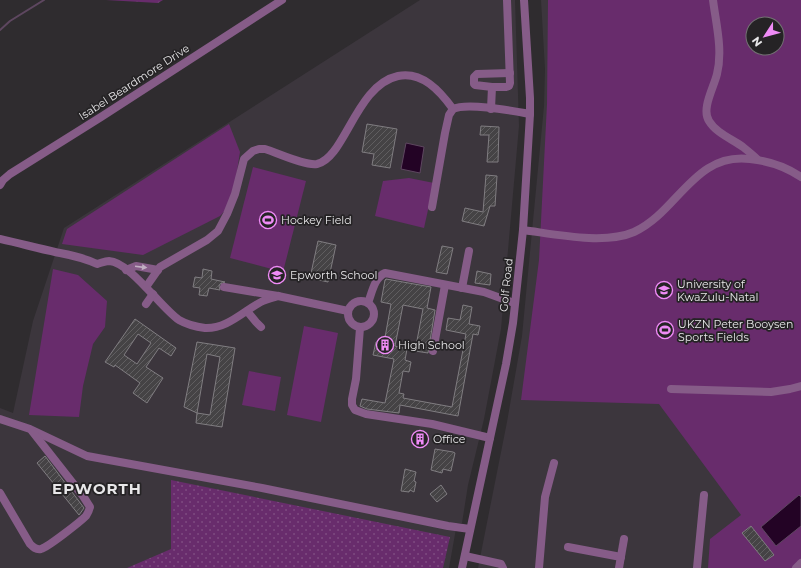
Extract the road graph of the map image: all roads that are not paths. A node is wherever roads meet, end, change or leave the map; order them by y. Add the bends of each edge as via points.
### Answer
1 (282, 0) edge
2 (507, 0) edge
3 (524, 0) edge
4 (713, 0) edge
5 (510, 73) junction
6 (492, 87) junction
7 (453, 108) junction
8 (491, 109) junction
9 (530, 114) junction
10 (758, 160) junction
11 (801, 177) edge
12 (0, 184) edge
13 (432, 207) dead end
14 (522, 230) junction
15 (0, 239) edge
16 (469, 251) dead end
17 (126, 270) junction
18 (158, 270) junction
19 (445, 285) junction
20 (146, 287) junction
21 (224, 287) dead end
22 (462, 288) junction
23 (153, 294) junction
24 (278, 296) junction
25 (368, 303) junction
26 (514, 303) junction
27 (146, 304) dead end
28 (247, 311) junction
29 (348, 311) junction
30 (261, 327) dead end
31 (360, 328) junction
32 (433, 351) dead end
33 (801, 386) edge
34 (671, 389) dead end
35 (0, 419) edge
36 (30, 429) junction
37 (490, 438) junction
38 (554, 463) dead end
39 (0, 493) edge
40 (704, 495) dead end
41 (470, 529) junction
42 (624, 539) dead end
43 (568, 547) dead end
44 (465, 556) junction
45 (620, 557) junction
46 (801, 563) edge
47 (462, 568) edge
48 (504, 568) edge
49 (539, 568) edge
50 (619, 568) edge
51 (696, 568) edge
52 (796, 568) edge

1 - 12 street, Isabel Beardmore Drive via 10,174
2 - 5 street
3 - 9 street, Golf Road
4 - 10 street via 719,58 706,114 714,127
5 - 6 street via 509,86
5 - 6 street via 477,74 474,77 475,85
6 - 8 street
7 - 8 street via 462,106
7 - 13 street via 446,127
7 - 18 street via 439,91 422,79 403,75 392,77 379,85 362,103 340,141 324,161 317,164 305,163 264,149 253,151 244,159 235,194 218,231
8 - 9 street
9 - 14 street, Golf Road
10 - 11 street via 791,170
10 - 14 street via 742,157 717,162 691,181 655,219 644,227 624,235 610,238 588,237
14 - 26 street, Golf Road
15 - 17 street via 74,256 97,264 114,262
16 - 22 street
17 -> 18 street via 136,266
17 - 20 street
18 - 20 street
19 - 22 street
19 - 25 street via 385,273 374,286
19 - 32 street
20 - 23 street
21 - 24 street
22 - 26 street via 484,292
23 - 27 street
23 - 28 street via 179,320 193,326 206,328 225,324
24 - 28 street via 263,301
24 - 29 street
25 - 29 street via 356,302
25 - 31 street via 373,310 373,319 368,326
26 - 37 street, Golf Road via 506,364
28 - 30 street
29 - 31 street via 347,316 351,324
31 - 37 street via 352,399 355,410
33 - 34 street via 771,392
35 - 36 street
36 - 39 street via 83,496 90,507 89,512 47,546 37,549 30,544
36 - 41 street via 93,458
37 - 41 street, Golf Road
38 - 49 street via 545,497
40 - 51 street
41 - 44 street, Golf Road
42 - 45 street
43 - 45 street
44 - 47 street, Golf Road
44 - 48 street via 501,564
45 - 50 street
46 - 52 street

